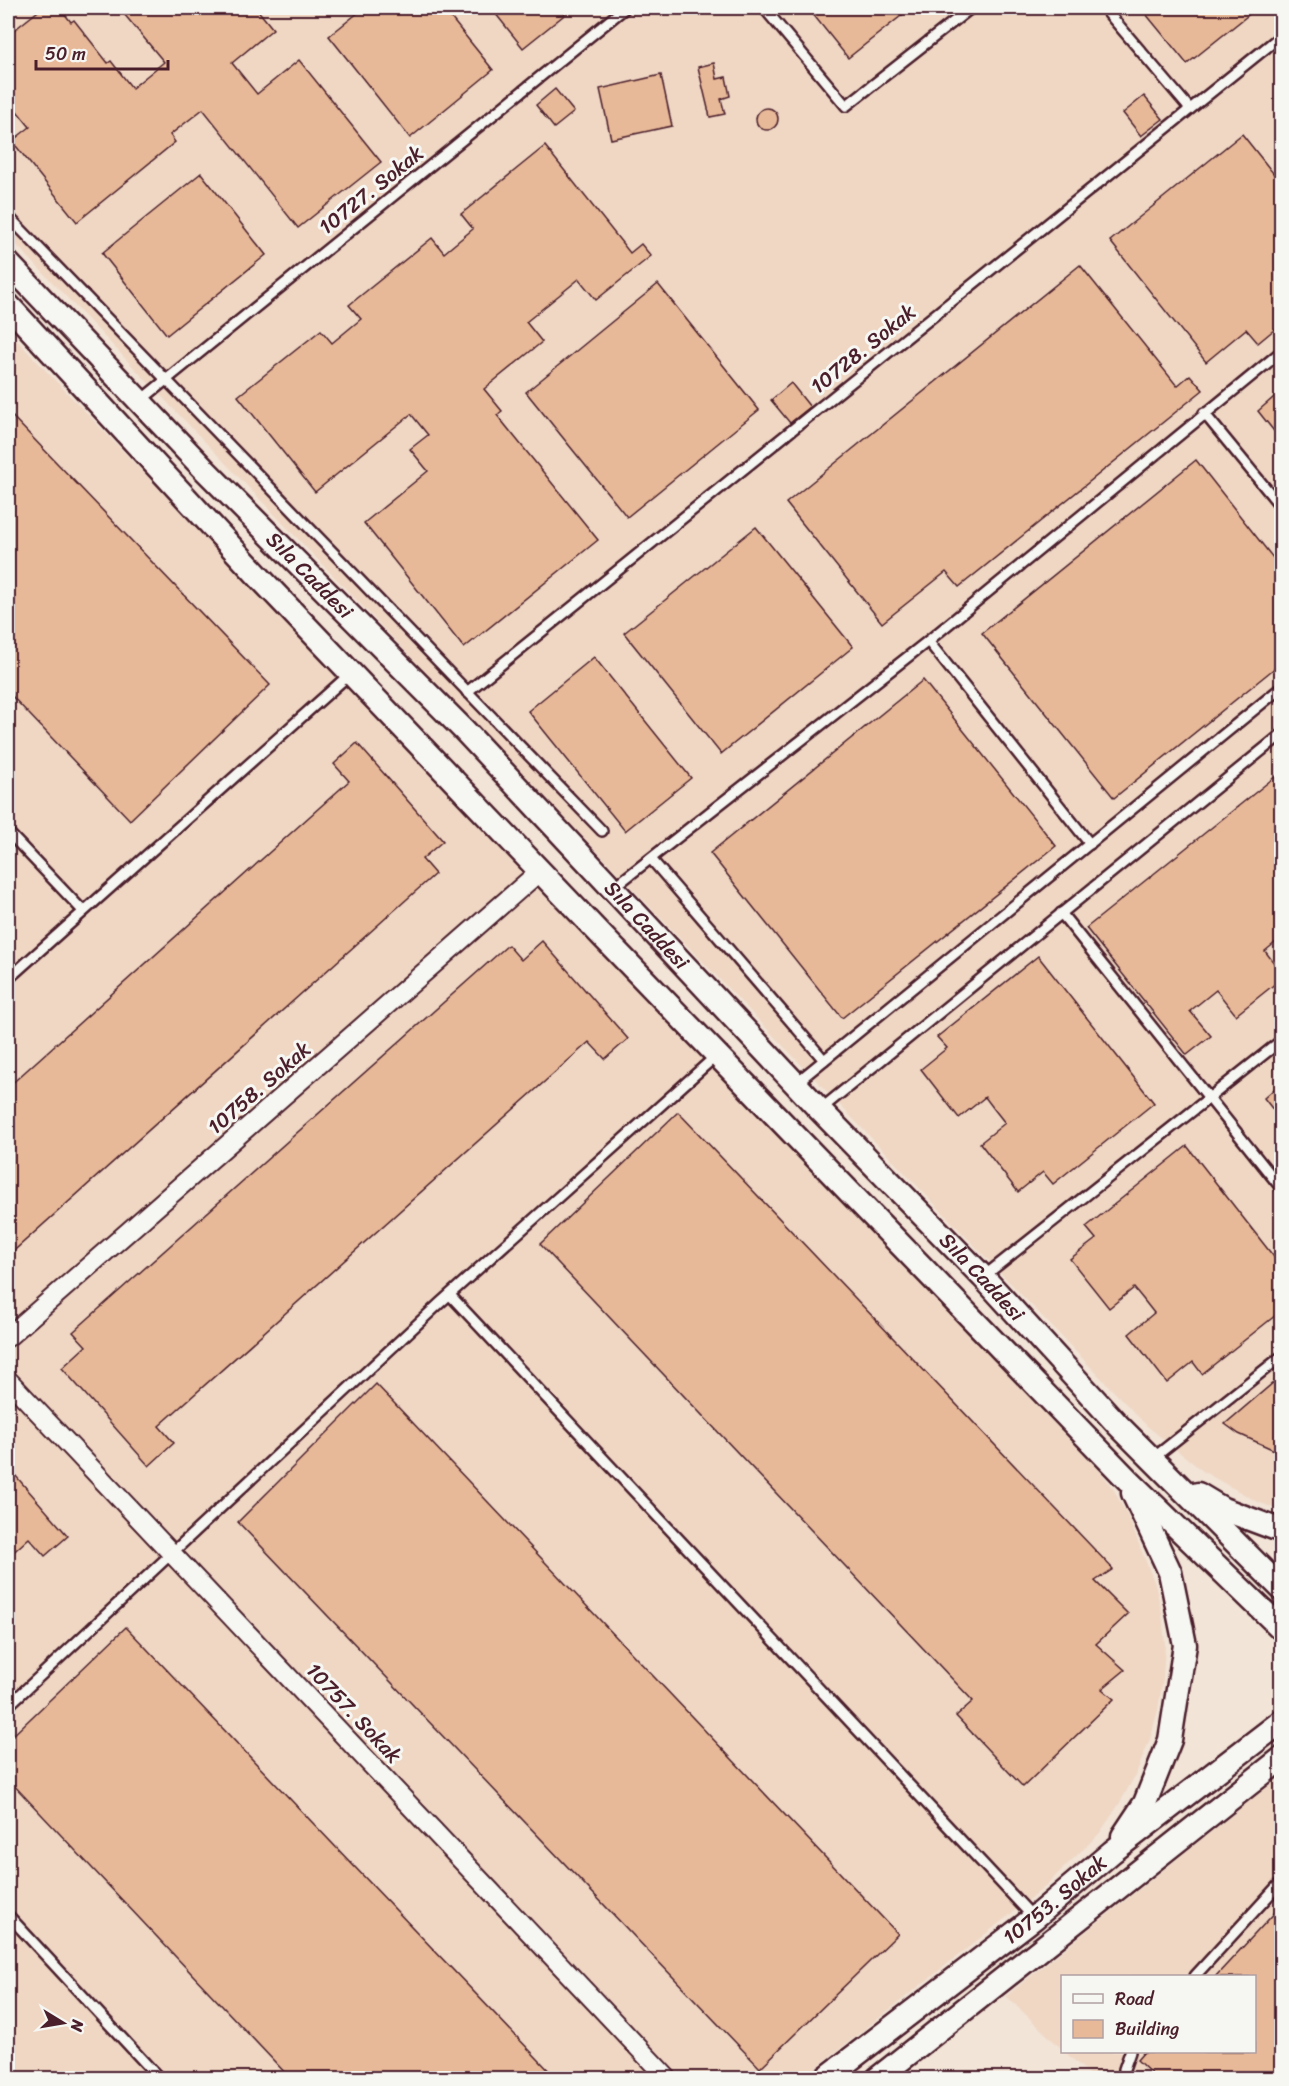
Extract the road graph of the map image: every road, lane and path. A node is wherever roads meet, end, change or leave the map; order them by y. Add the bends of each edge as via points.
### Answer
1 (625, 8) edge
2 (764, 8) edge
3 (971, 8) edge
4 (1104, 8) edge
5 (1281, 35) edge
6 (1190, 109) junction
7 (8, 216) edge
8 (8, 263) edge
9 (8, 305) edge
10 (1281, 351) edge
11 (165, 380) junction
12 (140, 401) junction
13 (1204, 413) junction
14 (1281, 508) edge
15 (928, 641) junction
16 (351, 673) junction
17 (1281, 687) edge
18 (467, 692) junction
19 (1281, 734) edge
20 (602, 831) dead end
21 (8, 832) edge
22 (1089, 844) junction
23 (651, 859) junction
24 (540, 872) junction
25 (614, 888) junction
26 (83, 911) junction
27 (1061, 913) junction
28 (8, 979) edge
29 (1281, 1040) edge
30 (717, 1055) junction
31 (824, 1060) junction
32 (796, 1083) junction
33 (1210, 1099) junction
34 (820, 1110) junction
35 (1281, 1189) edge
36 (983, 1277) junction
37 (450, 1295) junction
38 (8, 1337) edge
39 (1281, 1356) edge
40 (8, 1380) edge
41 (1152, 1459) junction
42 (1128, 1480) junction
43 (1173, 1480) junction
44 (1281, 1532) edge
45 (173, 1554) junction
46 (1281, 1589) edge
47 (1281, 1629) edge
48 (8, 1706) edge
49 (1281, 1721) edge
50 (1281, 1758) edge
51 (1112, 1852) junction
52 (1281, 1881) edge
53 (8, 1915) edge
54 (1034, 1918) junction
55 (1197, 1975) edge
56 (1130, 2053) edge
57 (159, 2079) edge
58 (668, 2079) edge
59 (826, 2079) edge
60 (878, 2079) edge
61 (1124, 2079) edge

1 - 11 lane, 10727. Sokak
2 - 3 lane via 846,106
4 - 6 lane
5 - 6 lane, 10728. Sokak
6 - 18 lane, 10728. Sokak
7 - 11 lane
8 - 12 street, Sıla Caddesi
9 - 16 street, Sıla Caddesi
10 - 13 lane
11 - 12 lane, 10727. Sokak
11 - 18 lane
12 - 25 street, Sıla Caddesi
13 - 14 lane
13 - 15 lane
15 - 22 lane
15 - 23 lane
16 - 24 street, Sıla Caddesi
16 - 26 lane
17 - 22 lane
18 - 20 lane
19 - 27 lane
21 - 26 lane
22 - 31 lane
23 - 25 lane
23 - 31 lane
24 - 30 street, Sıla Caddesi
24 - 38 street, 10758. Sokak
25 - 32 street, Sıla Caddesi
26 - 28 lane
27 - 33 lane
27 - 34 lane
29 - 33 lane
30 - 37 lane
30 - 42 street, Sıla Caddesi
31 - 32 lane
32 - 34 street, Sıla Caddesi
33 - 35 lane
33 - 36 lane
34 - 36 street, Sıla Caddesi
36 - 41 street, Sıla Caddesi
37 - 45 lane
37 - 54 lane
39 - 41 lane
40 - 45 street, 10757. Sokak
41 - 43 street, Sıla Caddesi
42 - 47 street, Sıla Caddesi
42 - 51 street via 1170,1572 1185,1645 1170,1740 1145,1803
43 - 44 street via 1224,1509
43 - 46 street, Sıla Caddesi
45 - 48 lane
45 - 58 street, 10757. Sokak
49 - 51 street, 10753. Sokak
50 - 60 street, 10753. Sokak
51 - 54 street, 10753. Sokak
52 - 55 lane
53 - 57 lane
54 - 59 street, 10753. Sokak
56 - 61 lane

